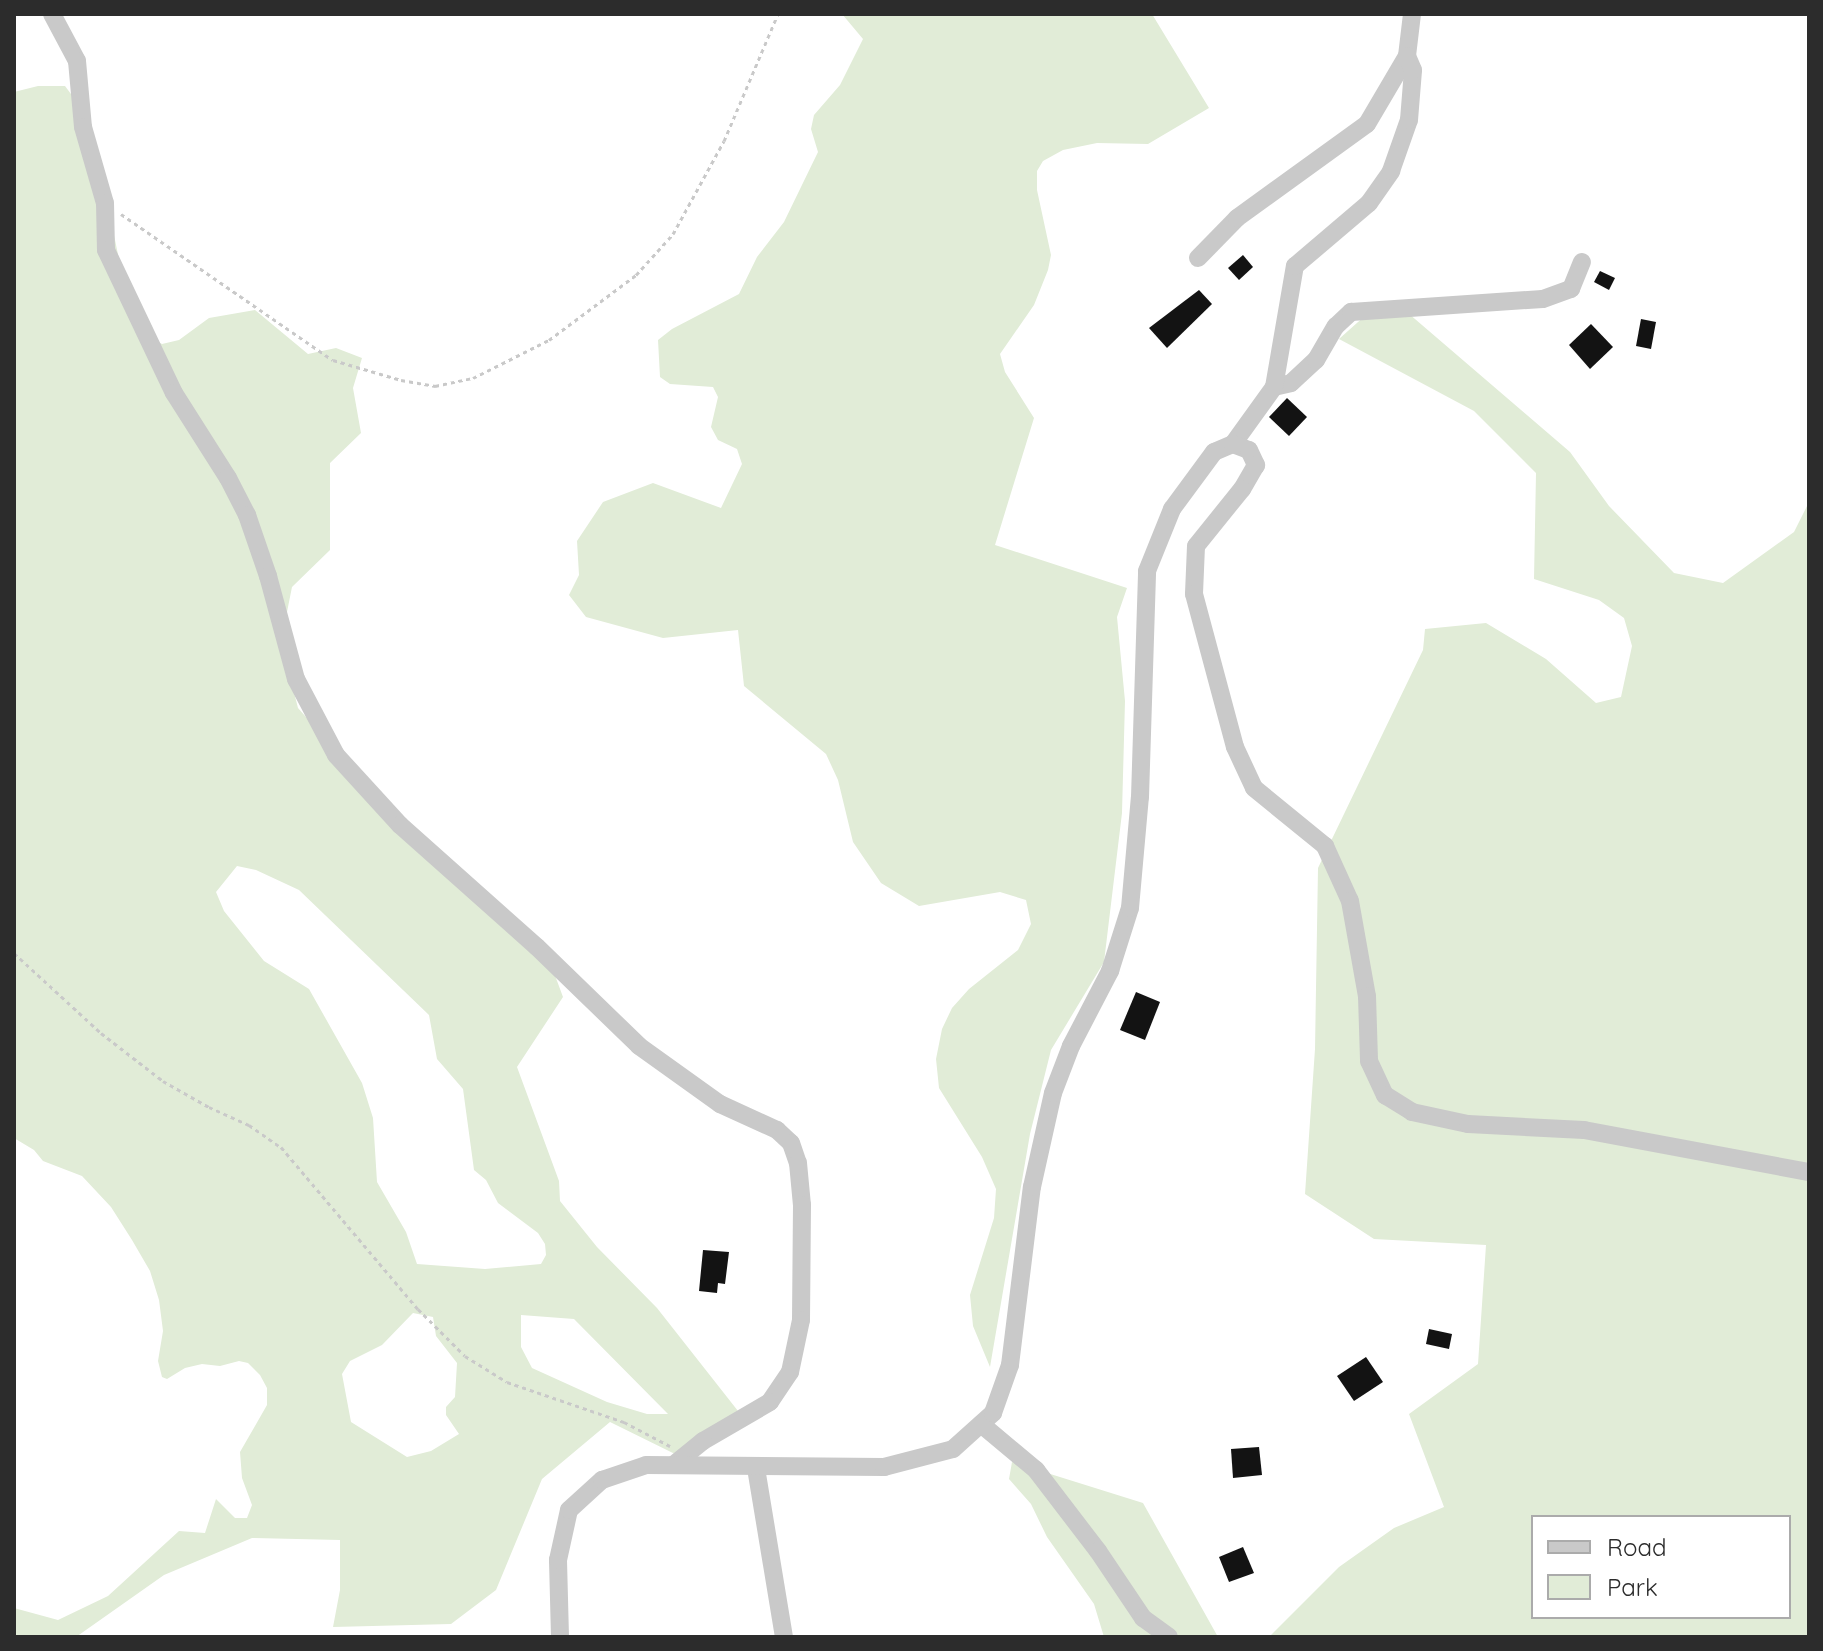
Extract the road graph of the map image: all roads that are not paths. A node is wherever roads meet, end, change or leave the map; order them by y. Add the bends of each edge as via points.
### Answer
1 (52, 14) edge
2 (1412, 14) edge
3 (1407, 56) junction
4 (1198, 258) dead end
5 (1582, 262) dead end
6 (1274, 387) junction
7 (1233, 444) junction
8 (1809, 1172) edge
9 (981, 1424) junction
10 (679, 1459) junction
11 (756, 1468) junction
12 (560, 1637) edge
13 (784, 1637) edge
14 (1169, 1637) edge

1 - 10 street via 77,61 83,127 105,203 106,250 174,393 247,515 296,679 336,755 400,825 639,1046 720,1104 777,1130 791,1143 802,1205 801,1320 790,1372 770,1402
2 - 3 street
3 - 4 street via 1367,124 1237,218
3 - 6 street via 1413,70 1409,120 1391,171 1369,203 1295,266
5 - 6 street via 1571,289 1543,299 1351,312 1316,360 1291,383
6 - 7 street
7 - 8 street via 1249,450 1256,465 1196,546 1194,594 1235,747 1254,788 1325,846 1350,901 1367,996 1369,1061 1385,1095 1412,1112 1468,1124 1584,1130
7 - 9 street via 1214,452 1172,509 1147,571 1140,797 1130,908 1110,971 1053,1093 1032,1187 1010,1365 993,1413
9 - 11 street via 953,1449 884,1467
9 - 14 street via 1036,1470 1143,1618
10 - 11 street
10 - 12 street via 602,1480 569,1510 558,1560
11 - 13 street

